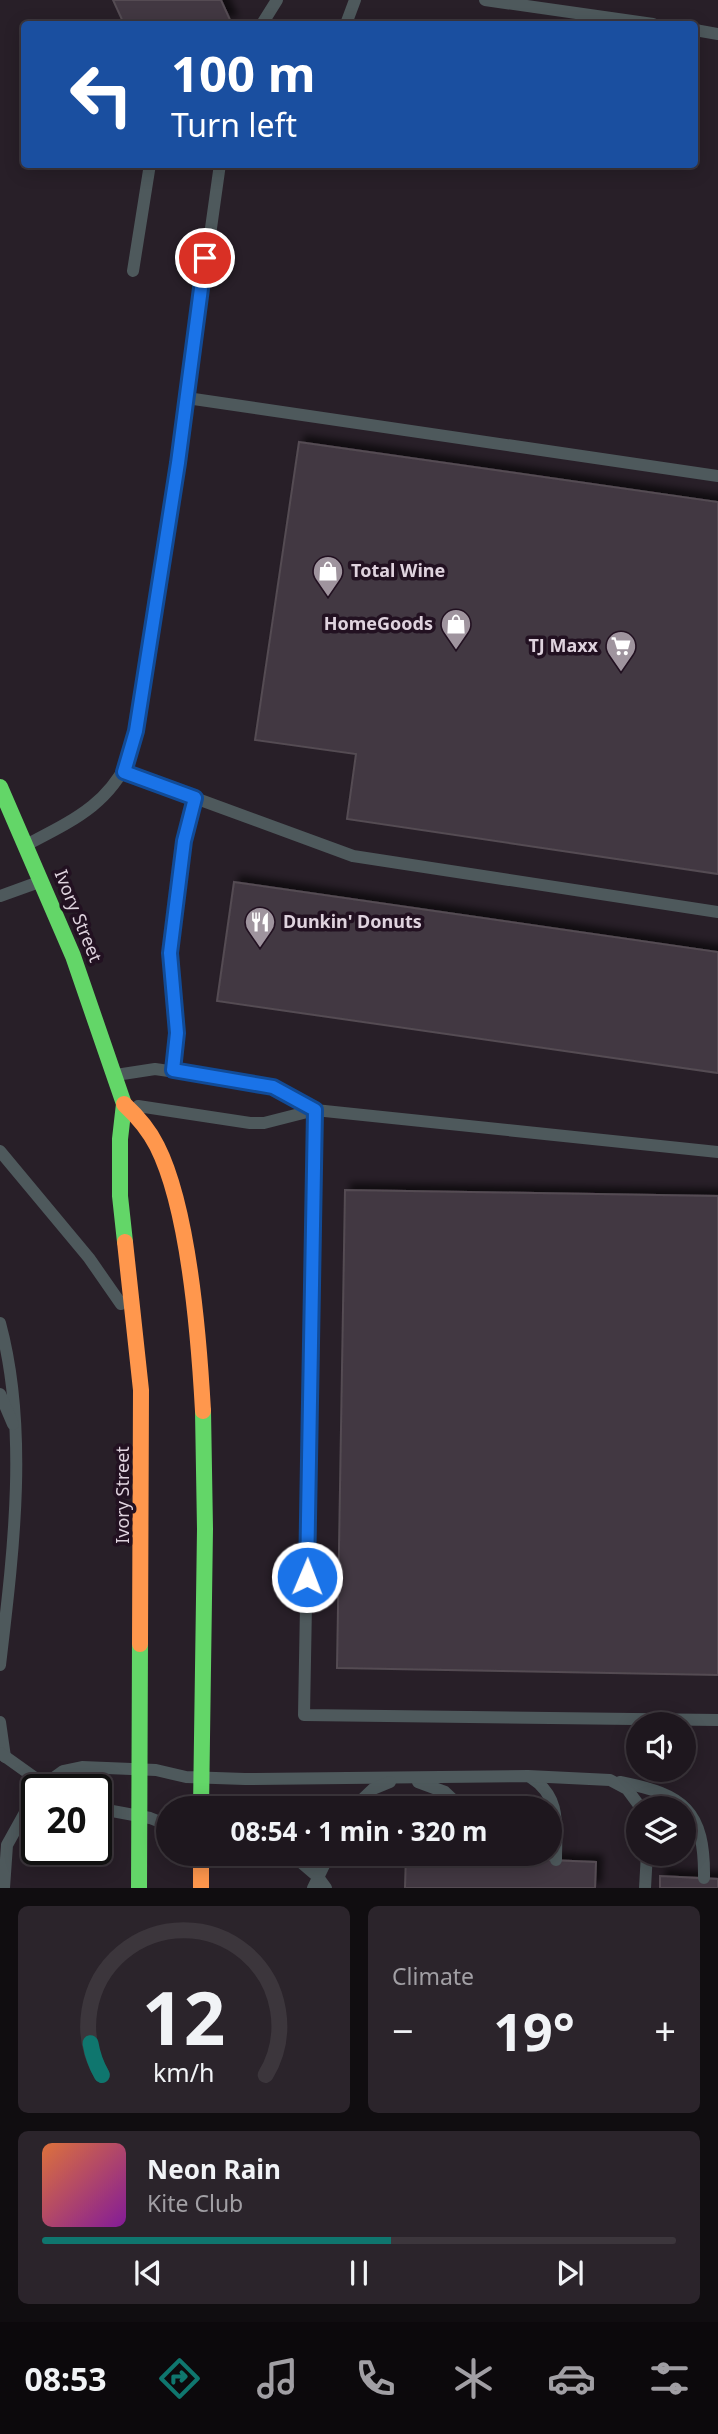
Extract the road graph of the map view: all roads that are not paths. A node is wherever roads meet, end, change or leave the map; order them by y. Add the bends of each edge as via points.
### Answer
1 (277, 0) edge
2 (355, 0) edge
3 (485, 0) edge
4 (264, 21) edge
5 (347, 21) edge
6 (632, 21) edge
7 (698, 31) edge
8 (718, 34) edge
9 (149, 168) edge
10 (219, 168) edge
11 (133, 271) dead end
12 (187, 398) junction
13 (718, 476) edge
14 (124, 772) junction
15 (0, 786) edge
16 (195, 798) junction
17 (27, 845) junction
18 (43, 881) junction
19 (0, 896) edge
20 (718, 912) edge
21 (173, 1070) junction
22 (115, 1075) junction
23 (124, 1104) junction
24 (315, 1110) junction
25 (0, 1151) edge
26 (718, 1152) edge
27 (0, 1323) edge
28 (138, 1340) junction
29 (0, 1394) edge
30 (13, 1424) junction
31 (0, 1665) edge
32 (718, 1720) edge
33 (0, 1723) edge
34 (2, 1757) edge
35 (140, 1769) junction
36 (23, 1774) edge
37 (60, 1774) edge
38 (528, 1776) junction
39 (201, 1778) junction
40 (400, 1779) junction
41 (610, 1780) junction
42 (201, 1796) edge
43 (366, 1796) edge
44 (449, 1796) edge
45 (551, 1796) edge
46 (632, 1796) edge
47 (112, 1811) edge
48 (140, 1816) junction
49 (156, 1821) edge
50 (21, 1823) edge
51 (201, 1866) edge
52 (302, 1866) edge
53 (325, 1866) edge
54 (646, 1866) edge
55 (704, 1878) dead end
56 (319, 1884) edge
57 (4, 1888) edge
58 (139, 1888) edge
59 (201, 1888) edge
60 (645, 1888) edge

1 - 4 lane
2 - 5 lane
3 - 6 lane
7 - 8 lane
9 - 11 lane
10 - 12 lane
12 - 13 lane
12 - 14 lane via 136,731
14 - 16 lane
14 - 17 lane via 96,806
15 - 17 street, Ivory Street
16 - 20 lane via 353,856
16 - 21 lane via 184,841 170,953 177,1033
17 - 18 street, Ivory Street
18 - 19 lane
18 - 22 street, Ivory Street
21 - 22 lane
21 - 24 lane via 273,1087
22 - 23 street, Ivory Street
23 - 24 lane via 250,1123
23 - 28 street, Ivory Street via 120,1196
23 - 39 street, Ivory Street via 149,1131 171,1181 197,1331 204,1491
24 - 26 lane
24 - 32 lane via 304,1715
25 - 28 lane via 89,1258 124,1308
27 - 30 lane via 15,1396
28 - 35 street, Ivory Street via 142,1439
29 - 30 lane
30 - 31 lane via 14,1518
33 - 34 lane
34 - 36 lane
35 - 37 lane via 82,1767
35 - 39 lane
35 - 48 street, Ivory Street
38 - 40 lane
38 - 41 lane
38 - 45 lane
39 - 40 lane
39 - 42 street, Ivory Street
40 - 43 lane
40 - 44 lane
41 - 46 lane
41 - 55 lane via 659,1792 691,1813 704,1841
47 - 48 lane
48 - 49 lane
48 - 58 street, Ivory Street
50 - 57 lane via 7,1845
51 - 59 street
52 - 56 lane
53 - 56 lane
54 - 60 lane

